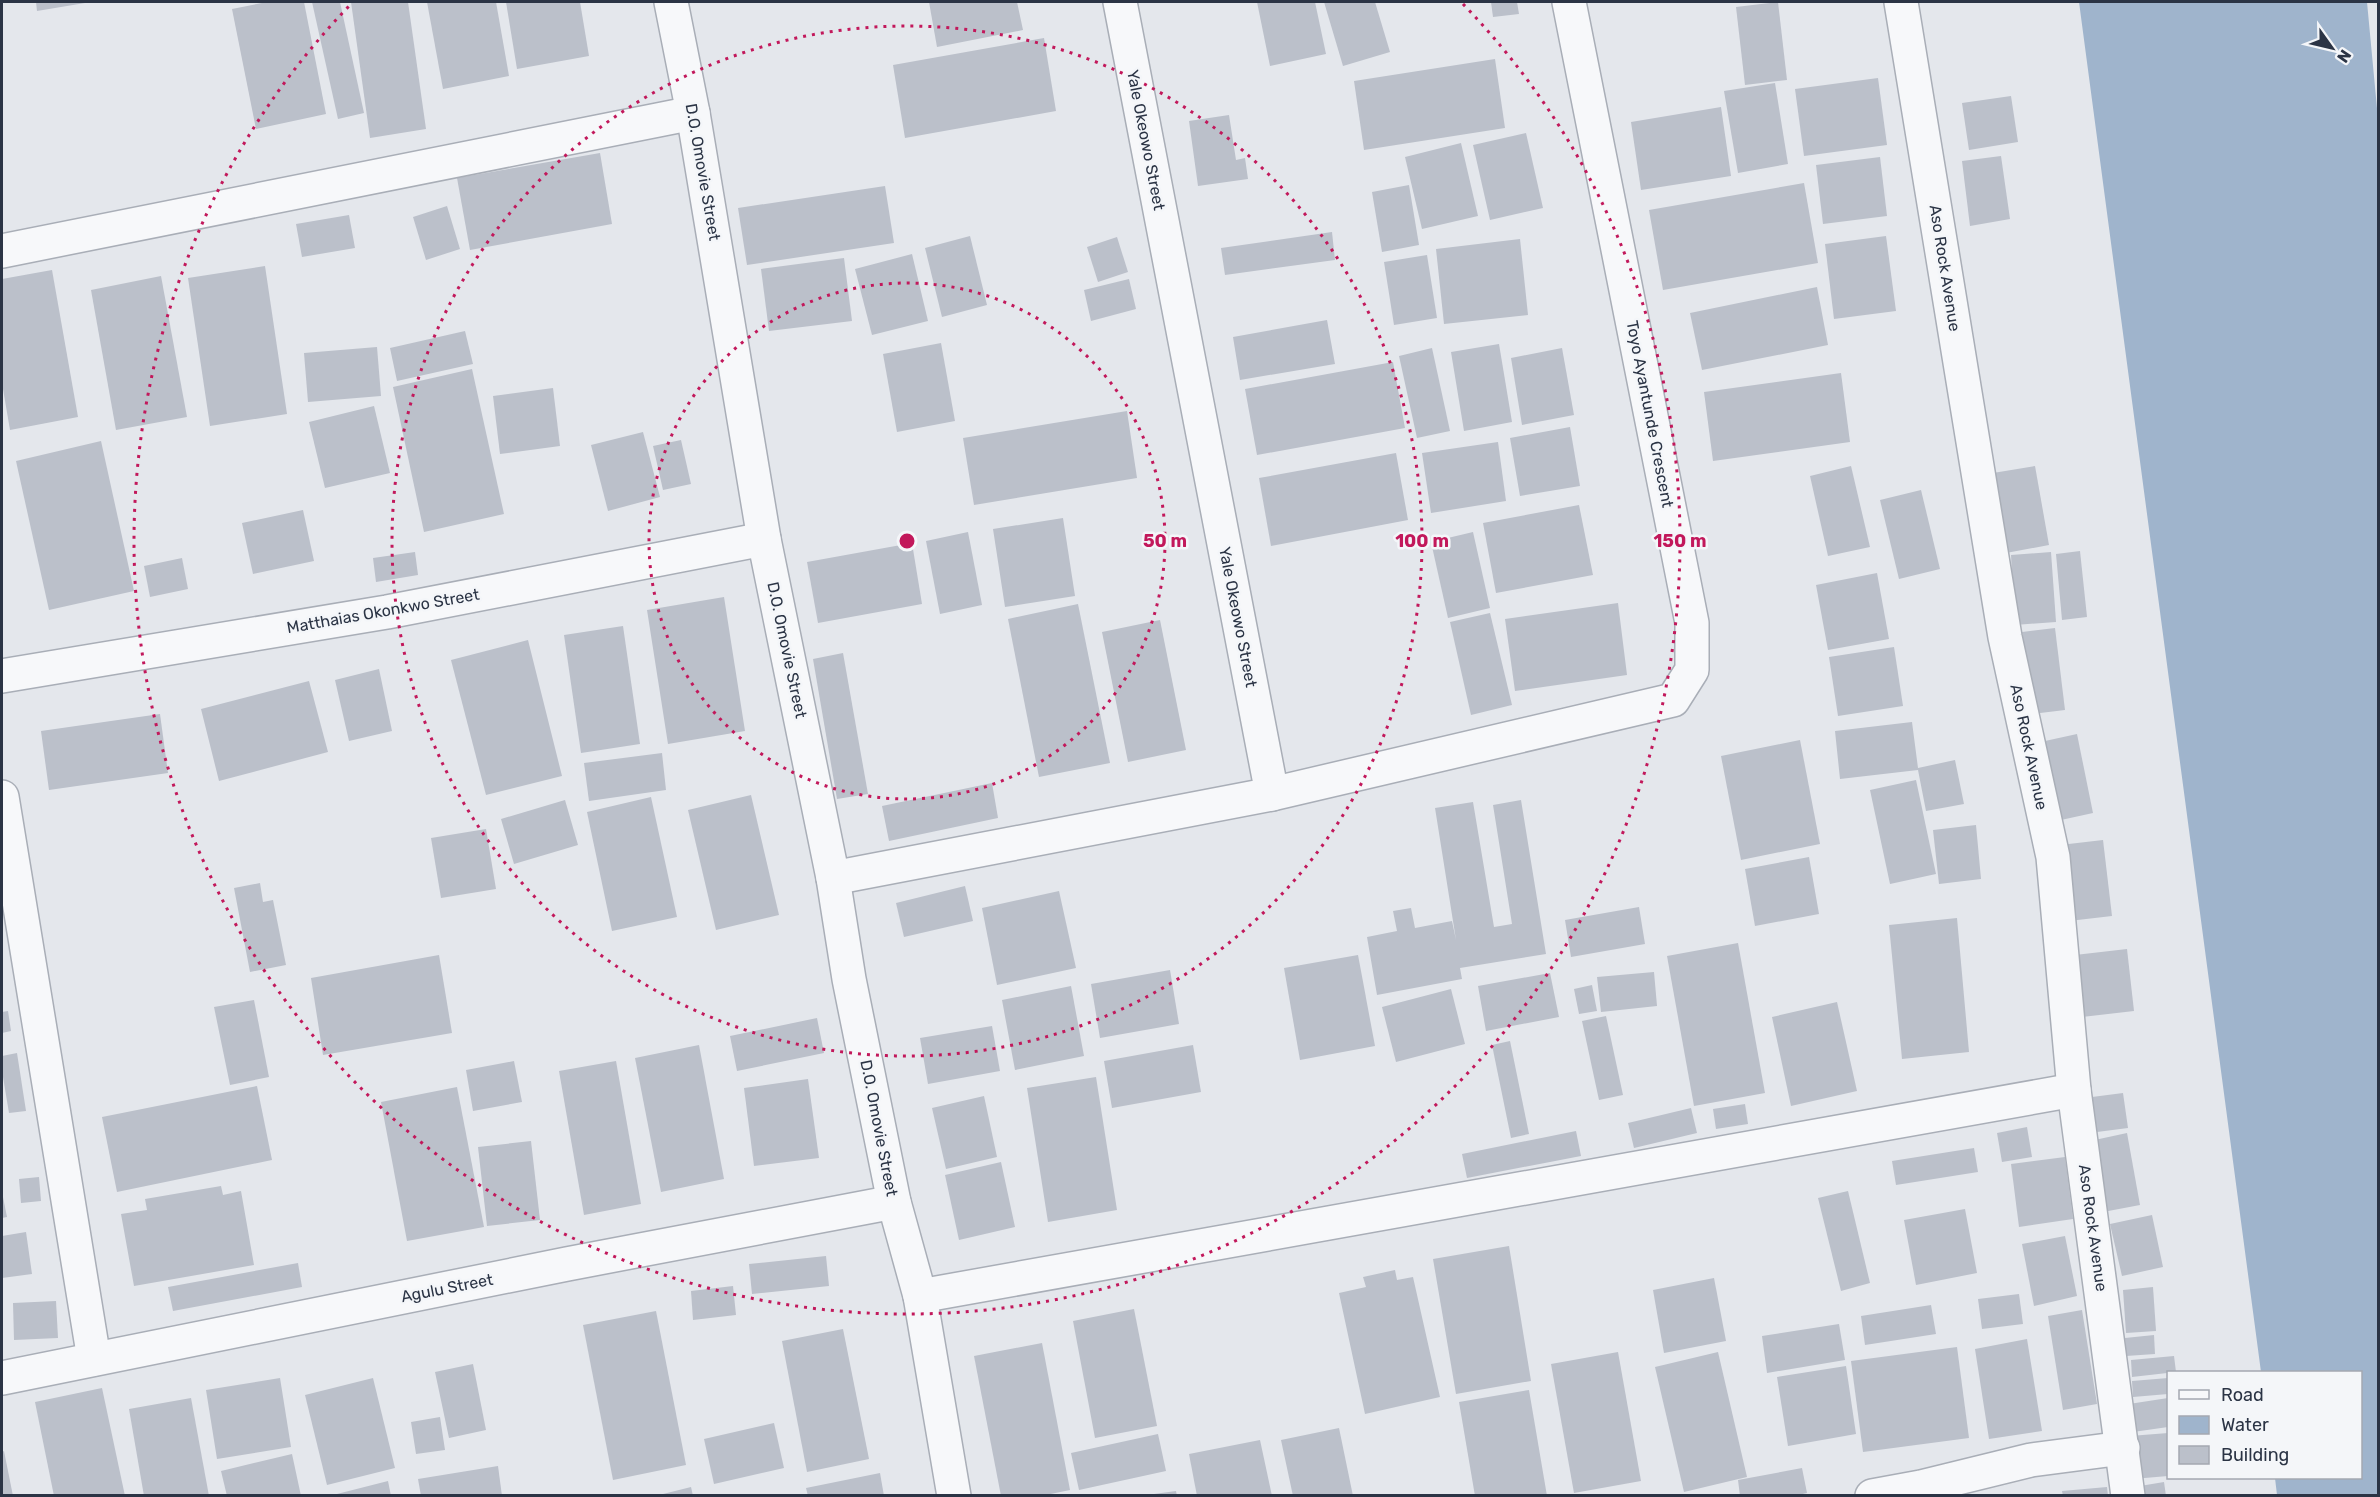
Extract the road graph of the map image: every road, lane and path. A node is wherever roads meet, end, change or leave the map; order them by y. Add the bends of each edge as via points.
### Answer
1 (671, 2) edge
2 (1120, 2) edge
3 (1569, 2) edge
4 (1901, 2) edge
5 (693, 112) junction
6 (2, 251) edge
7 (764, 539) junction
8 (2, 676) edge
9 (1272, 794) junction
10 (2, 797) edge
11 (833, 878) junction
12 (2074, 1090) junction
13 (894, 1202) junction
14 (920, 1296) junction
15 (94, 1359) junction
16 (2, 1378) edge
17 (2123, 1448) junction
18 (1922, 1491) edge
19 (954, 1496) edge
20 (1872, 1496) edge
21 (2128, 1496) edge

1 - 5 street, D.O. Omovie Street
2 - 9 street, Yale Okeowo Street
3 - 9 street, Toyo Ayantunde Crescent via 1692,623 1692,670 1673,700
4 - 12 street, Aso Rock Avenue via 2005,637 2053,857
5 - 6 street
5 - 7 street, D.O. Omovie Street
7 - 8 street, Matthaias Okonkwo Street via 387,612
7 - 11 street, D.O. Omovie Street
9 - 11 street
10 - 15 street
11 - 13 street, D.O. Omovie Street
12 - 14 street
12 - 17 street, Aso Rock Avenue
13 - 14 street, D.O. Omovie Street
13 - 15 street, Agulu Street
14 - 19 street, D.O. Omovie Street
15 - 16 street, Agulu Street
17 - 18 street via 2031,1460
17 - 21 street, Aso Rock Avenue
18 - 20 street

